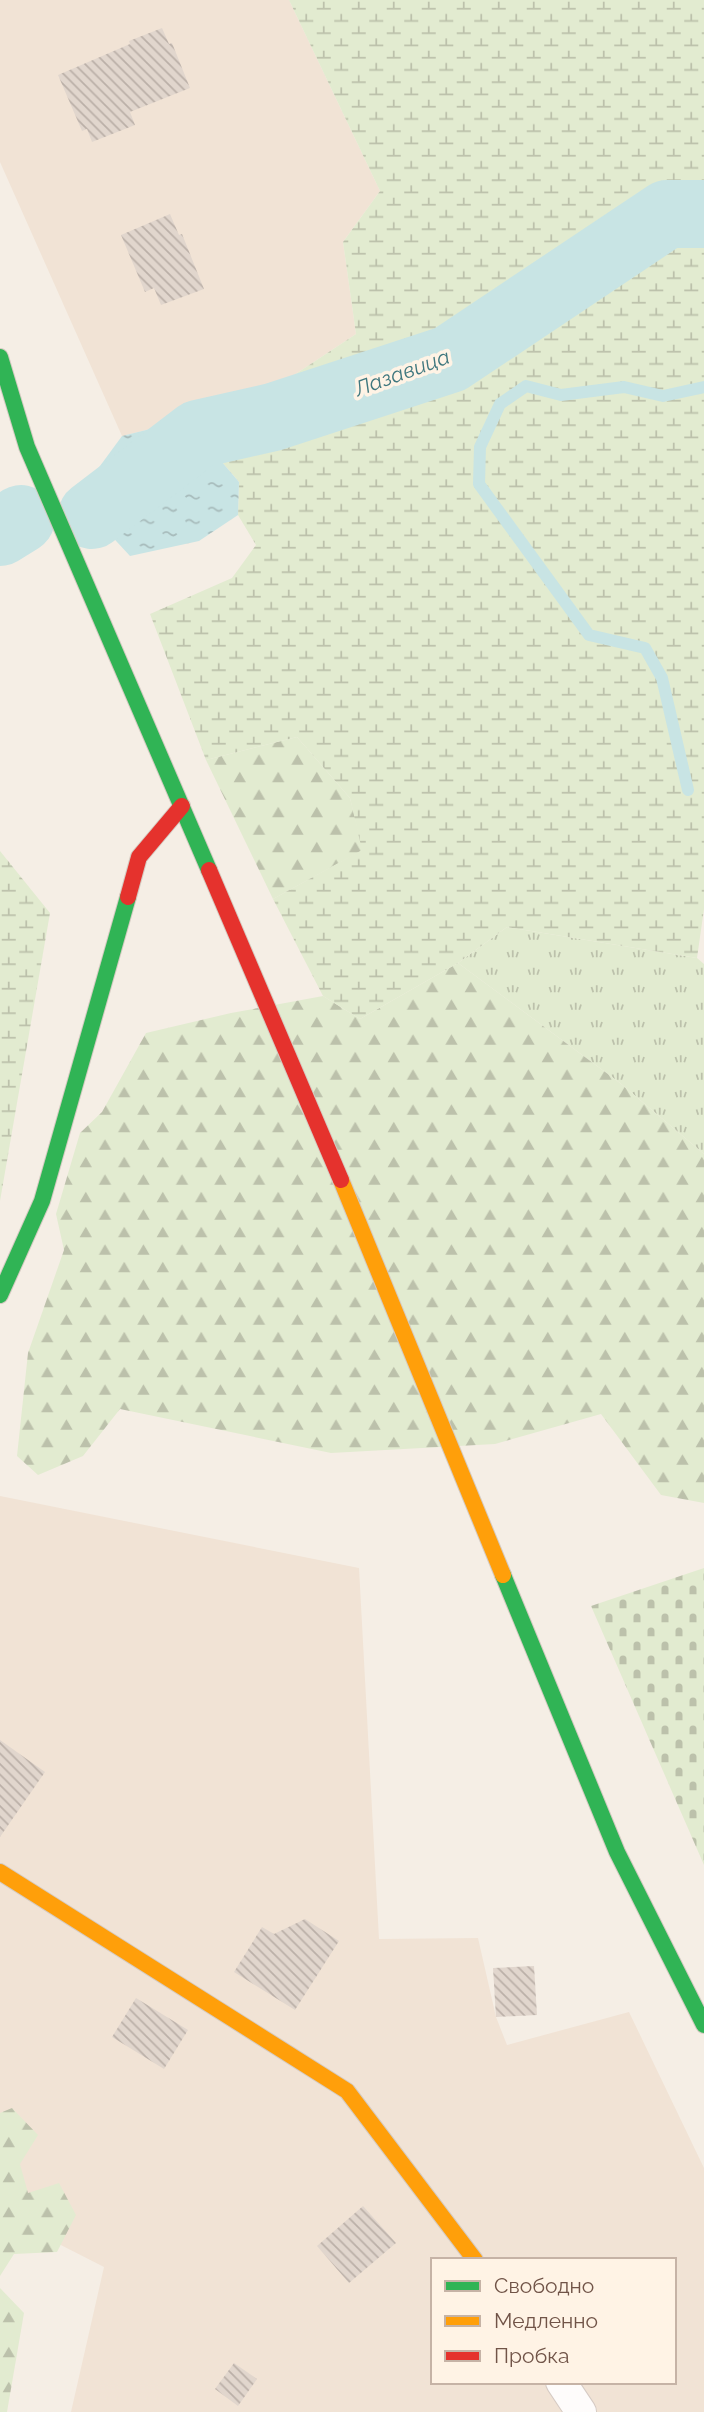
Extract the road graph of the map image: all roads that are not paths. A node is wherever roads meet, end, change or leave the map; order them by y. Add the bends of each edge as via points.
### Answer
1 (0, 357) edge
2 (182, 806) junction
3 (0, 1295) edge
4 (0, 1872) edge
5 (704, 2025) edge
6 (473, 2258) edge
7 (562, 2384) edge
8 (582, 2412) edge

1 - 2 street via 27,447
2 - 3 street via 139,857 42,1201
2 - 5 street via 316,1119 617,1852
4 - 6 street via 347,2091
7 - 8 street

